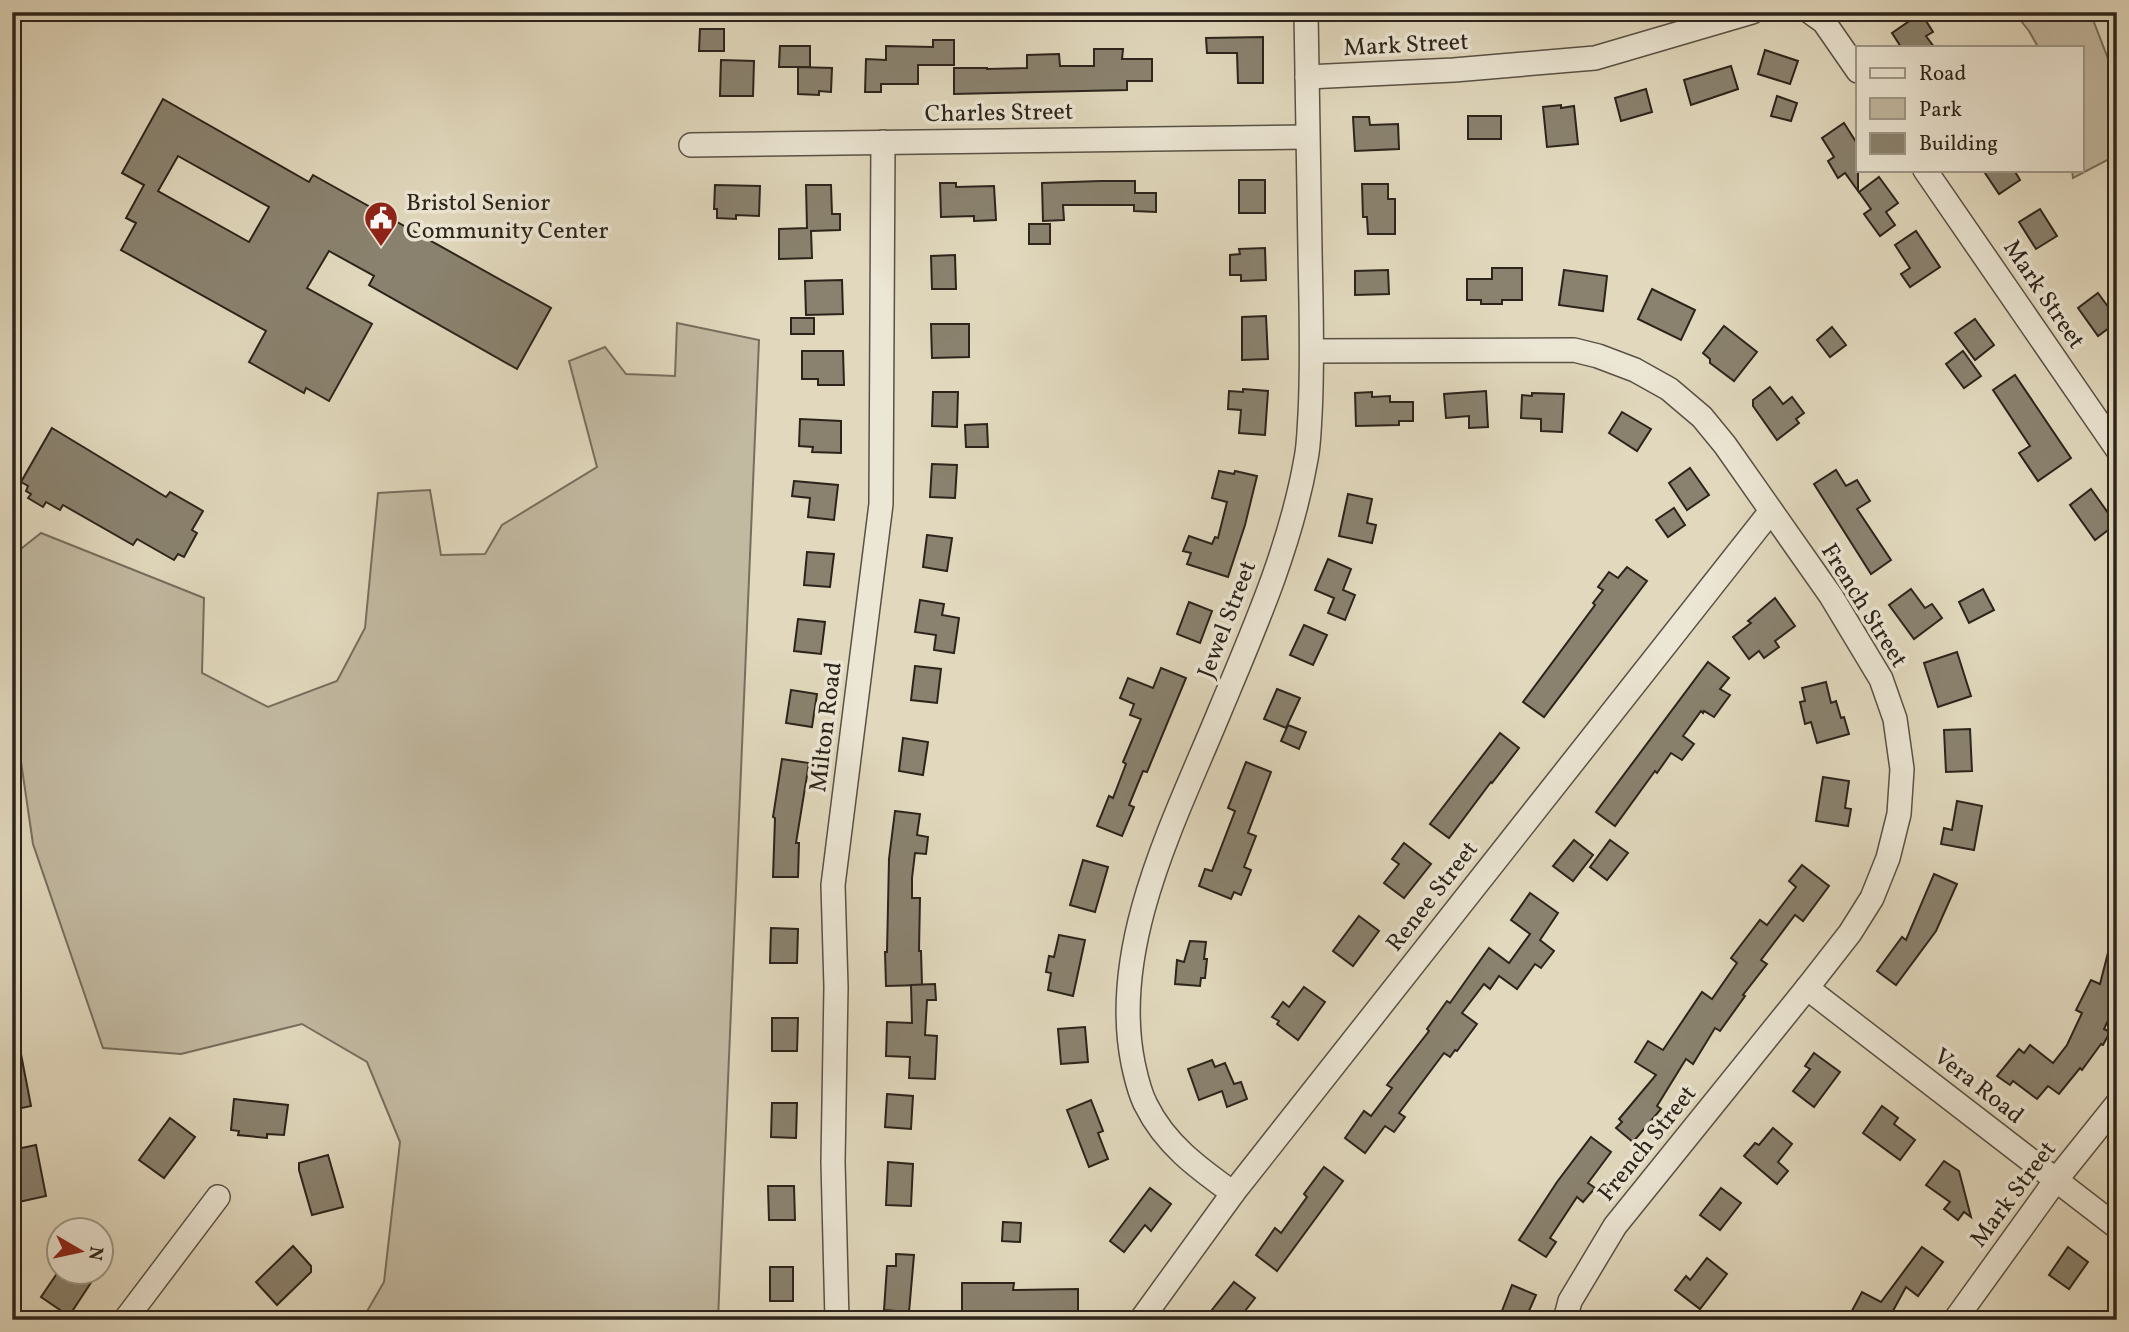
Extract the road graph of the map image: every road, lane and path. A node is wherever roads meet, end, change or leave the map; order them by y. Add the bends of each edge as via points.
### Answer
1 (1306, 12) edge
2 (1752, 12) edge
3 (1810, 12) edge
4 (1856, 68) edge
5 (1307, 77) junction
6 (1307, 137) junction
7 (883, 142) junction
8 (691, 145) dead end
9 (1926, 172) edge
10 (1313, 351) junction
11 (2117, 449) edge
12 (1771, 511) junction
13 (1807, 988) junction
14 (2117, 1104) edge
15 (2056, 1180) junction
16 (1233, 1193) junction
17 (218, 1197) dead end
18 (2117, 1227) edge
19 (125, 1320) edge
20 (837, 1320) edge
21 (1141, 1320) edge
22 (1565, 1320) edge
23 (1955, 1320) edge

1 - 5 street, Jewel Street
2 - 5 street, Mark Street via 1595,58
3 - 4 street via 1824,22
5 - 6 street, Jewel Street
6 - 7 street, Charles Street
6 - 10 street, Jewel Street
7 - 8 street, Charles Street
7 - 20 street, Milton Road via 881,504 832,885
9 - 11 street, Mark Street
10 - 12 street, French Street via 1574,350 1598,356 1669,389 1702,417
10 - 16 street, Jewel Street via 1307,455 1293,517 1260,611 1162,852 1133,952 1128,997 1129,1043 1144,1102 1176,1149
12 - 13 street, French Street via 1831,596 1881,679 1895,719 1902,769 1899,814 1872,898
12 - 16 street, Renee Street
13 - 15 street, Vera Road
13 - 22 street, French Street via 1615,1226 1570,1301
14 - 15 street, Mark Street
15 - 18 street, Vera Road
15 - 23 street, Mark Street
16 - 21 street, Renee Street
17 - 19 street

